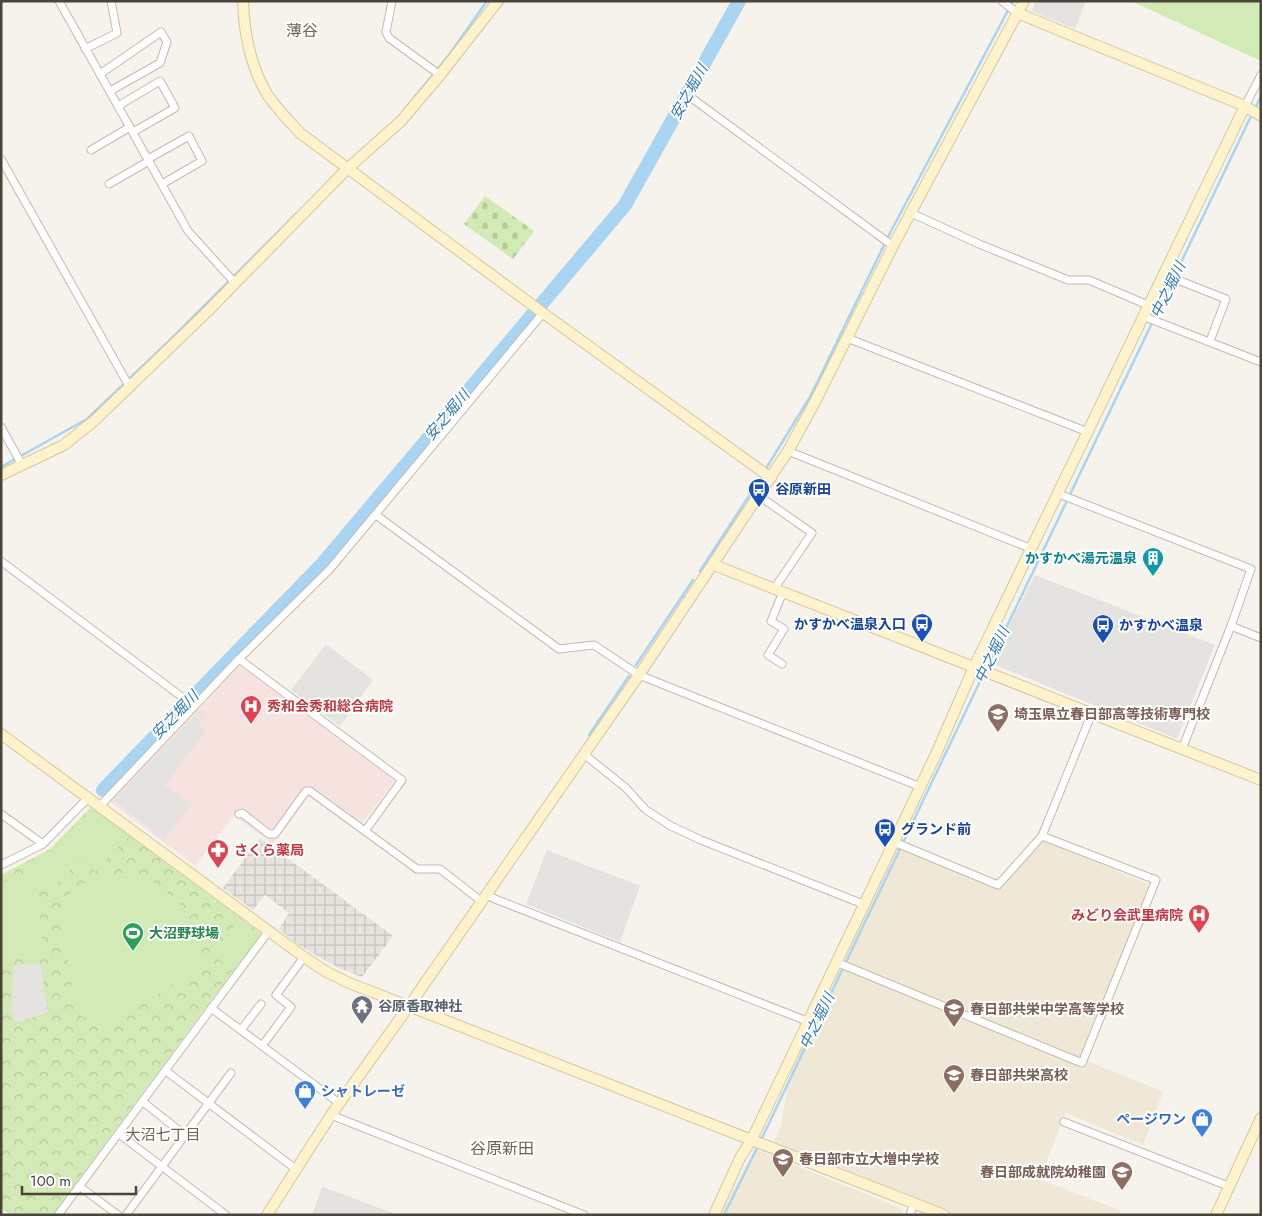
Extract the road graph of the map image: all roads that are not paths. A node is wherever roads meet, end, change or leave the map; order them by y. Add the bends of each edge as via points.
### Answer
1 (59, 1) edge
2 (111, 1) edge
3 (243, 1) edge
4 (392, 1) edge
5 (498, 1) edge
6 (1024, 1) edge
7 (1004, 3) edge
8 (1016, 12) junction
9 (86, 49) junction
10 (100, 74) junction
11 (440, 75) junction
12 (1261, 75) edge
13 (110, 91) junction
14 (693, 99) dead end
15 (118, 106) junction
16 (1253, 111) edge
17 (131, 130) junction
18 (91, 150) dead end
19 (1, 159) edge
20 (148, 160) junction
21 (347, 169) junction
22 (109, 184) dead end
23 (162, 184) junction
24 (911, 213) junction
25 (892, 245) junction
26 (1165, 275) junction
27 (235, 283) junction
28 (1150, 306) junction
29 (543, 313) junction
30 (1145, 317) junction
31 (847, 338) junction
32 (1210, 341) junction
33 (1261, 362) edge
34 (129, 386) junction
35 (1, 427) edge
36 (1088, 432) junction
37 (788, 451) junction
38 (22, 465) junction
39 (1, 475) edge
40 (771, 478) junction
41 (1061, 495) junction
42 (759, 496) junction
43 (376, 514) junction
44 (1032, 549) junction
45 (1, 561) edge
46 (714, 565) junction
47 (779, 590) junction
48 (1231, 626) junction
49 (1261, 638) edge
50 (239, 659) junction
51 (782, 664) dead end
52 (974, 667) junction
53 (639, 675) junction
54 (194, 706) junction
55 (1092, 713) junction
56 (1, 734) edge
57 (1182, 749) junction
58 (585, 756) junction
59 (1261, 780) edge
60 (920, 787) junction
61 (88, 798) junction
62 (99, 807) junction
63 (1, 814) edge
64 (239, 814) dead end
65 (364, 831) junction
66 (1042, 836) junction
67 (894, 842) junction
68 (43, 844) junction
69 (1, 865) edge
70 (484, 898) junction
71 (864, 904) junction
72 (268, 932) junction
73 (304, 957) junction
74 (836, 962) junction
75 (261, 1004) dead end
76 (409, 1006) junction
77 (211, 1008) junction
78 (808, 1021) junction
79 (241, 1030) junction
80 (262, 1046) junction
81 (166, 1071) junction
82 (231, 1073) dead end
83 (143, 1102) junction
84 (339, 1103) junction
85 (209, 1104) junction
86 (331, 1114) junction
87 (1261, 1118) edge
88 (1064, 1122) dead end
89 (118, 1134) junction
90 (186, 1136) junction
91 (752, 1139) junction
92 (162, 1168) junction
93 (297, 1170) junction
94 (79, 1186) junction
95 (1228, 1186) junction
96 (914, 1203) junction
97 (58, 1215) edge
98 (118, 1215) edge
99 (126, 1215) edge
100 (226, 1215) edge
101 (267, 1215) edge
102 (584, 1215) edge
103 (714, 1215) edge
104 (910, 1215) edge
105 (944, 1215) edge
106 (1216, 1215) edge

1 - 9 street
2 - 9 street via 117,32
3 - 21 street via 250,54 268,95 300,133
4 - 11 street via 386,32 389,38
5 - 11 street
6 - 8 street
7 - 8 street
8 - 16 street
8 - 24 street
9 - 10 street
10 - 13 street
10 - 13 street via 161,32 167,42 160,63
11 - 21 street via 401,121
12 - 16 street
13 - 15 street
14 - 25 street
15 - 17 street
15 - 17 street via 160,81 175,108
16 - 26 street
17 - 18 street
17 - 20 street
19 - 34 street
20 - 22 street
20 - 23 street
20 - 23 street via 189,136 202,160
21 - 27 street
21 - 29 street
23 - 27 street via 188,231
24 - 25 street
24 - 28 street via 1068,280 1089,280
25 - 31 street
26 - 28 street
26 - 32 street via 1226,299
27 - 34 street
28 - 30 street
29 - 40 street
29 - 43 street
30 - 32 street
30 - 36 street
31 - 36 street
31 - 37 street
32 - 33 street
34 - 38 street via 64,444
35 - 38 street
36 - 41 street
37 - 40 street
37 - 44 street
38 - 39 street
40 - 42 street
41 - 44 street
41 - 48 street via 1251,569
42 - 46 street
42 - 47 street via 812,533
43 - 50 street via 330,569
43 - 53 street via 559,649 594,645
44 - 52 street
45 - 54 street
46 - 47 street
46 - 53 street
47 - 51 street via 771,621 784,629 768,655
47 - 52 street
48 - 49 street
48 - 57 street
50 - 54 street
50 - 65 street via 402,780
52 - 55 street
52 - 60 street
53 - 58 street
53 - 60 street
54 - 62 street
55 - 57 street
55 - 66 street
56 - 61 street
57 - 59 street
58 - 70 street
58 - 71 street via 626,788 646,810 671,826
60 - 67 street
61 - 62 street
61 - 68 street
62 - 72 street
63 - 68 street
64 - 65 street via 275,834 306,791 310,791
65 - 70 street via 417,870 440,869
66 - 67 street via 998,885
66 - 74 street via 1156,880 1082,1063
67 - 71 street
68 - 69 street
70 - 76 street
70 - 78 street
71 - 74 street
72 - 73 street
72 - 77 street
73 - 76 street via 349,983
73 - 80 street via 276,995 291,1006
74 - 78 street
75 - 79 street
76 - 84 street
76 - 91 street
77 - 79 street
77 - 81 street
78 - 91 street
79 - 80 street
80 - 84 street
81 - 83 street
81 - 85 street
82 - 85 street
83 - 89 street
83 - 90 street
84 - 86 street
85 - 90 street
85 - 93 street
86 - 93 street
86 - 102 street
87 - 95 street
88 - 95 street
89 - 92 street
89 - 94 street
90 - 92 street
91 - 96 street
91 - 103 street
92 - 99 street
92 - 100 street
93 - 101 street
94 - 97 street
94 - 98 street
95 - 106 street
96 - 104 street
96 - 105 street

